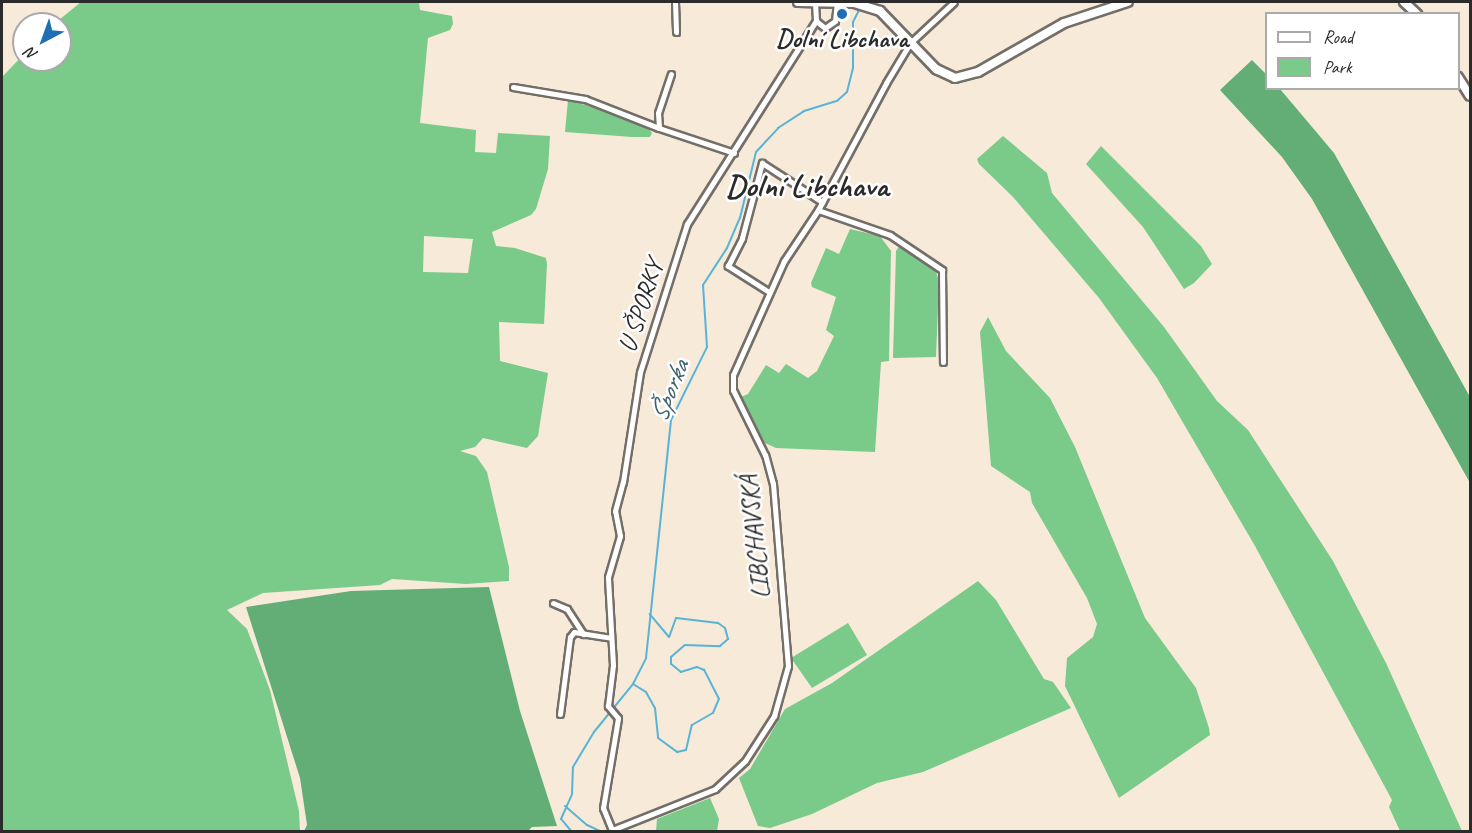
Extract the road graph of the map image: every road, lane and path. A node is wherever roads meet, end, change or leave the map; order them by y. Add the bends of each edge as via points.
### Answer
1 (675, 2) edge
2 (798, 2) edge
3 (815, 2) edge
4 (837, 2) edge
5 (850, 2) edge
6 (954, 2) edge
7 (1128, 2) edge
8 (879, 5) edge
9 (816, 21) junction
10 (676, 32) dead end
11 (910, 43) junction
12 (671, 74) dead end
13 (1460, 80) edge
14 (513, 87) dead end
15 (1470, 96) edge
16 (659, 128) junction
17 (734, 153) junction
18 (822, 202) junction
19 (818, 210) junction
20 (769, 292) junction
21 (943, 362) dead end
22 (553, 603) dead end
23 (583, 633) junction
24 (609, 638) junction
25 (560, 714) dead end
26 (612, 830) edge

1 - 10 street
2 - 3 main road
3 - 4 main road
3 - 9 street
4 - 5 main road
4 - 9 street via 831,26 820,26
5 - 8 main road
6 - 11 street, LIBCHAVSKÁ
7 - 11 main road via 1064,23 964,78 939,72
8 - 11 main road
9 - 17 street, U ŠPORKY via 757,110
11 - 18 street, LIBCHAVSKÁ
12 - 16 street via 658,113
13 - 15 main road
14 - 16 street via 585,99
16 - 17 street
17 - 24 street, U ŠPORKY via 687,224 640,372 615,511 620,536 608,577
18 - 19 street, LIBCHAVSKÁ
18 - 20 street via 762,163 742,238 728,267
19 - 20 street, LIBCHAVSKÁ
19 - 21 street via 890,236 942,270
20 - 26 street, LIBCHAVSKÁ via 732,383 765,455 773,484 788,666 785,685 774,716 730,778 715,789
22 - 23 street via 567,609
23 - 24 street
23 - 25 street via 574,632 570,637
24 - 26 street, U ŠPORKY via 613,665 608,706 617,714 603,808

